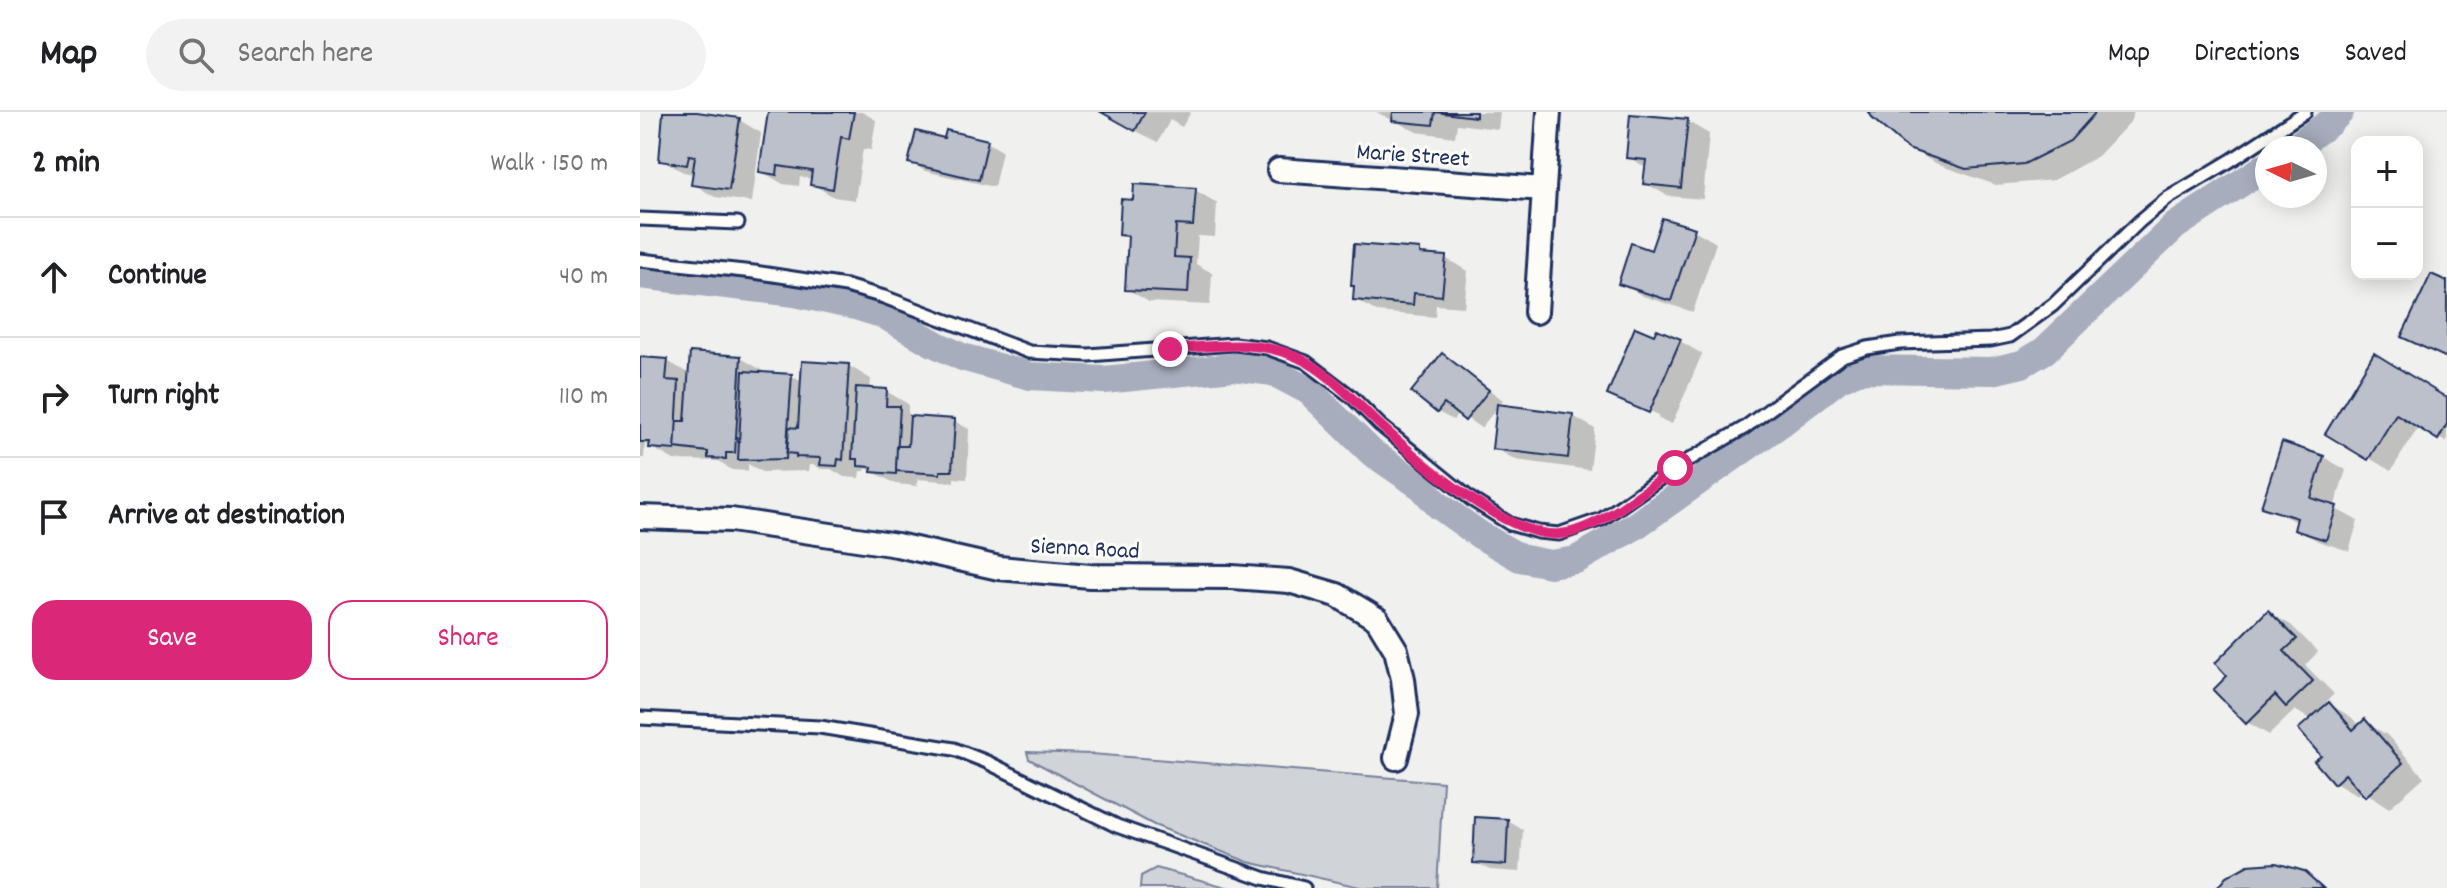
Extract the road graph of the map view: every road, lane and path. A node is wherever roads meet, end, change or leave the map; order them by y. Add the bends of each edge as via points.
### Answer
1 (1549, 112) edge
2 (2305, 112) edge
3 (1279, 170) dead end
4 (1544, 189) junction
5 (640, 219) edge
6 (738, 223) dead end
7 (640, 260) edge
8 (1536, 312) dead end
9 (640, 517) edge
10 (640, 718) edge
11 (1396, 758) dead end
12 (1304, 888) edge

1 - 4 street
2 - 7 lane via 2168,198 2053,305 2010,336 1900,343 1842,356 1744,428 1602,519 1559,534 1510,524 1472,500 1306,362 1267,348 1234,344 1088,355 1029,352 846,286
3 - 4 street, Marie Street
4 - 8 street
5 - 6 lane
9 - 11 street, Sienna Road via 731,520 897,545 999,568 1289,581 1337,595 1377,619 1396,650 1407,714
10 - 12 lane via 820,727 954,749 1117,826

